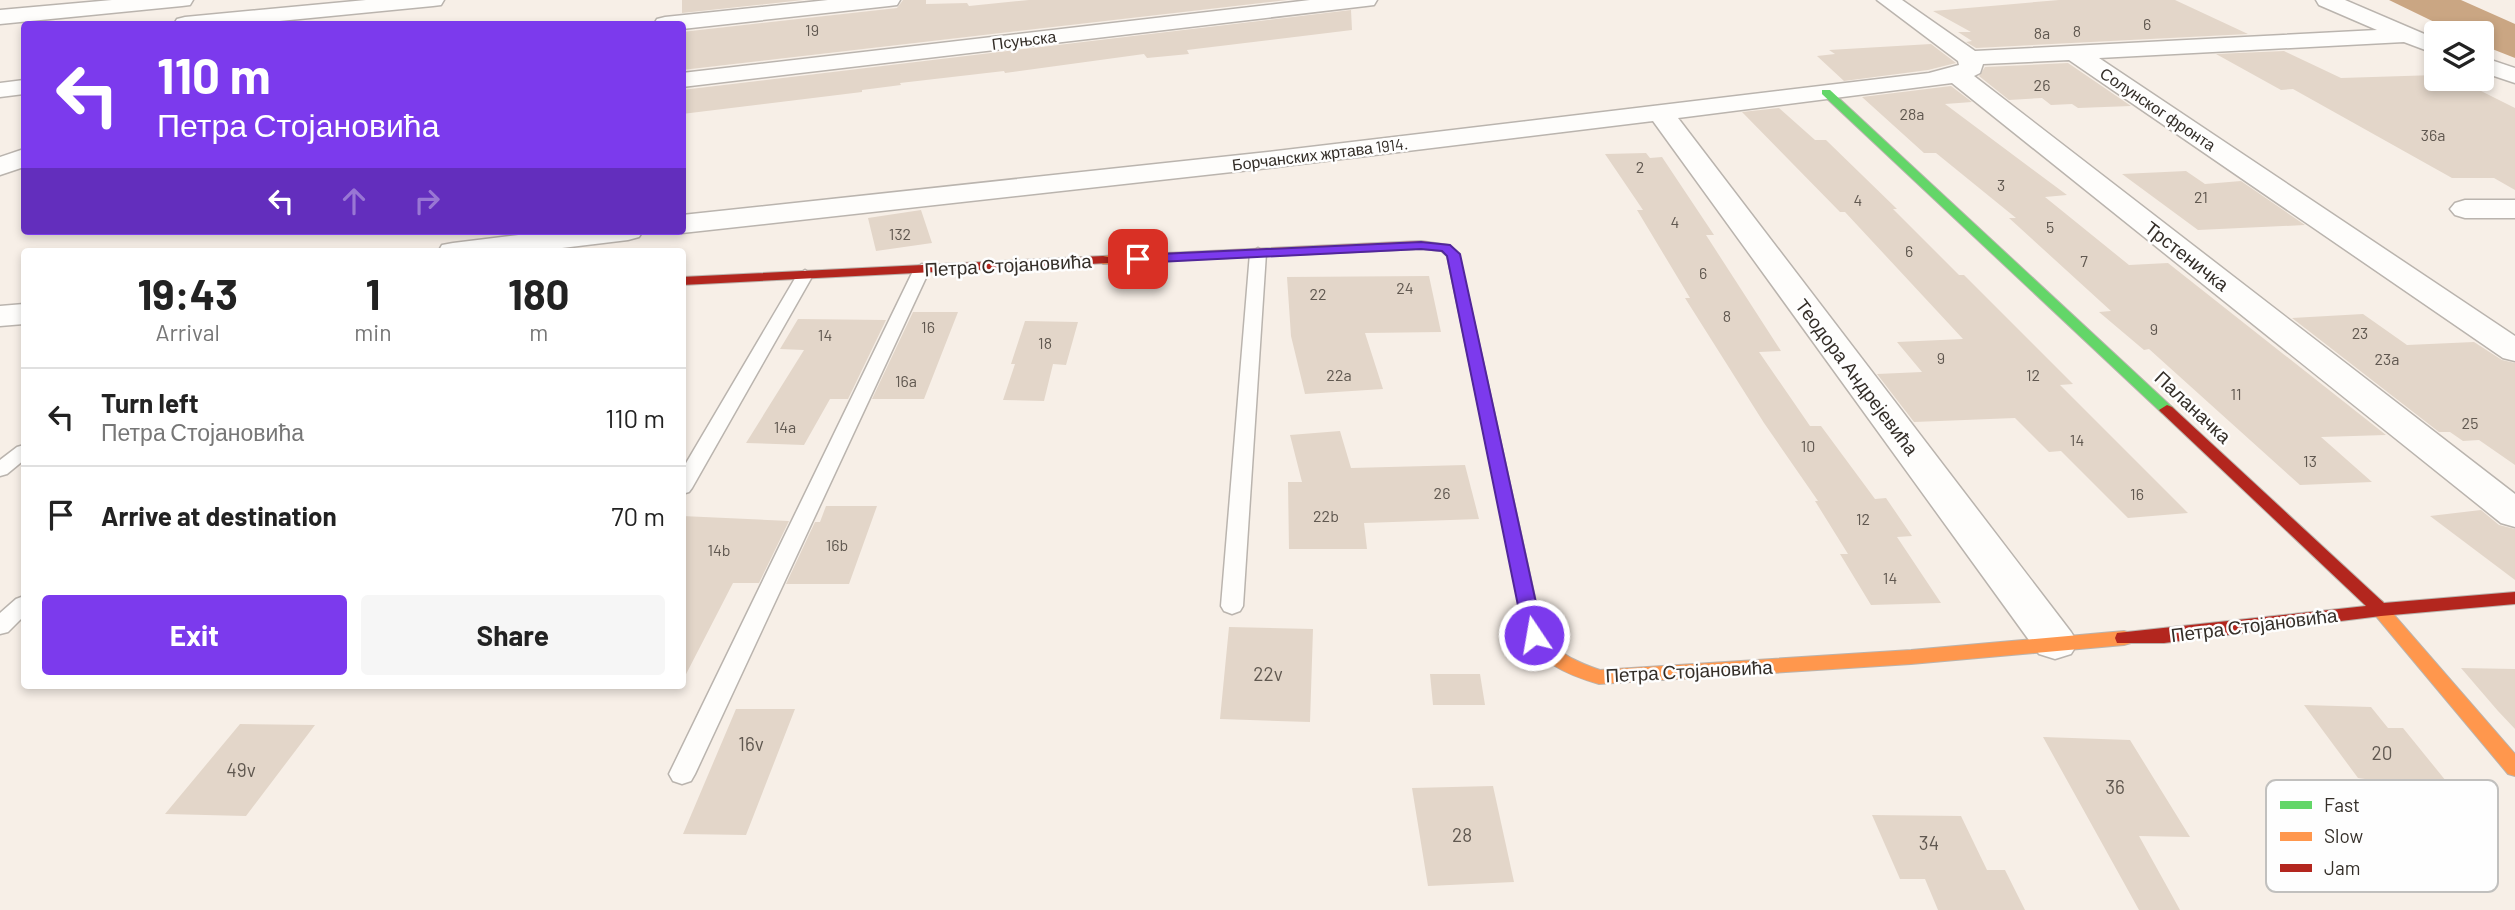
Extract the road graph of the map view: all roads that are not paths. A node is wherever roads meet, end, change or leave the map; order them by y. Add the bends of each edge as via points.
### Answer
1 (182, 0) edge
2 (433, 0) edge
3 (889, 0) edge
4 (1366, 0) edge
5 (1888, 0) edge
6 (2327, 0) edge
7 (312, 12) edge
8 (0, 17) edge
9 (217, 21) edge
10 (686, 22) edge
11 (2404, 35) junction
12 (2424, 42) edge
13 (2075, 53) junction
14 (1964, 67) junction
15 (2494, 68) edge
16 (2515, 76) edge
17 (686, 80) edge
18 (21, 87) edge
19 (0, 90) edge
20 (1826, 92) junction
21 (1659, 111) junction
22 (21, 158) edge
23 (0, 167) edge
24 (2465, 209) dead end
25 (2515, 209) edge
26 (686, 225) edge
27 (595, 235) edge
28 (486, 248) edge
29 (1258, 253) junction
30 (922, 269) junction
31 (805, 275) junction
32 (686, 281) edge
33 (21, 314) edge
34 (0, 316) edge
35 (2515, 351) edge
36 (21, 453) edge
37 (0, 470) edge
38 (686, 481) edge
39 (2515, 514) edge
40 (2515, 598) edge
41 (1233, 606) dead end
42 (21, 607) edge
43 (2381, 610) junction
44 (0, 626) edge
45 (2055, 643) junction
46 (2515, 768) edge
47 (682, 774) dead end

1 - 8 street
2 - 7 street
3 - 10 street
4 - 17 street, Псуњска
5 - 14 street, Трстеничка
6 - 11 street
7 - 9 street
11 - 12 street
11 - 13 street, Солунског фронта
13 - 14 street, Борчанских жртава 1914.
13 - 35 street, Солунског фронта
14 - 20 street, Борчанских жртава 1914.
14 - 39 street, Трстеничка
15 - 16 street
18 - 19 street
20 - 21 street, Борчанских жртава 1914.
20 - 43 street, Паланачка
21 - 26 street, Борчанских жртава 1914. via 1446,140
21 - 45 street, Теодора Андрејевића
22 - 23 street
24 - 25 street
27 - 28 street
29 - 30 street, Петра Стојановића
29 - 41 lane
29 - 45 street, Петра Стојановића via 1421,245 1445,248 1453,254 1534,635 1542,648 1576,670 1598,677
30 - 31 street, Петра Стојановића
30 - 47 lane
31 - 32 street, Петра Стојановића
31 - 38 lane
33 - 34 street
36 - 37 lane
40 - 43 street, Петра Стојановића
42 - 44 lane
43 - 45 street, Петра Стојановића via 2164,636
43 - 46 street, Паланачка

